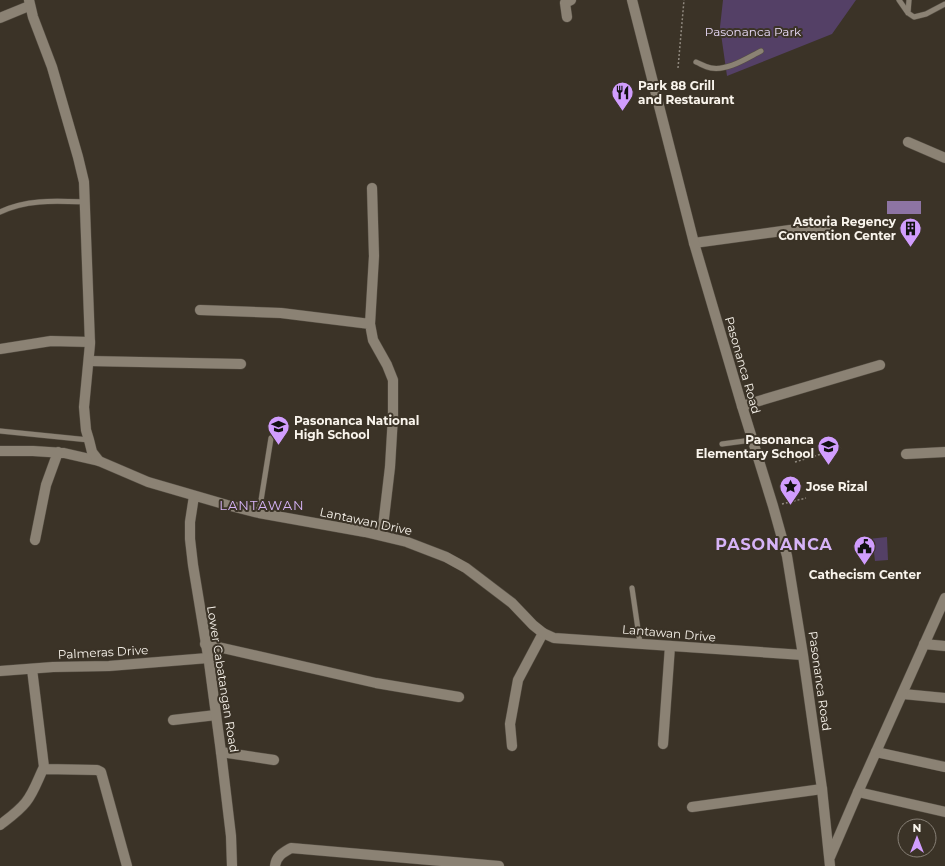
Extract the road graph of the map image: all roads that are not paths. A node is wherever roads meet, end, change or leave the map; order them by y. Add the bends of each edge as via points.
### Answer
1 (571, 0) edge
2 (632, 0) edge
3 (899, 0) edge
4 (909, 0) edge
5 (944, 0) edge
6 (29, 3) edge
7 (945, 4) edge
8 (908, 13) junction
9 (567, 17) dead end
10 (0, 18) edge
11 (761, 51) dead end
12 (696, 62) dead end
13 (908, 142) dead end
14 (945, 158) edge
15 (372, 188) dead end
16 (85, 202) junction
17 (0, 212) edge
18 (827, 228) dead end
19 (694, 243) junction
20 (200, 310) dead end
21 (370, 324) junction
22 (90, 342) junction
23 (0, 349) edge
24 (89, 361) junction
25 (241, 364) dead end
26 (880, 365) dead end
27 (742, 406) junction
28 (0, 430) edge
29 (271, 438) dead end
30 (89, 440) junction
31 (752, 440) junction
32 (722, 444) dead end
33 (0, 451) edge
34 (58, 452) junction
35 (945, 452) edge
36 (906, 454) dead end
37 (99, 461) junction
38 (194, 496) junction
39 (259, 513) junction
40 (382, 535) junction
41 (35, 540) dead end
42 (632, 588) dead end
43 (945, 598) edge
44 (543, 633) junction
45 (640, 643) junction
46 (205, 644) junction
47 (924, 644) junction
48 (670, 646) junction
49 (945, 646) edge
50 (803, 655) junction
51 (208, 658) junction
52 (32, 669) junction
53 (0, 671) edge
54 (903, 694) junction
55 (459, 697) dead end
56 (945, 698) edge
57 (216, 715) junction
58 (174, 720) dead end
59 (663, 744) dead end
60 (512, 746) dead end
61 (221, 752) junction
62 (876, 752) junction
63 (274, 760) dead end
64 (945, 767) edge
65 (44, 768) junction
66 (822, 789) junction
67 (858, 792) junction
68 (692, 807) dead end
69 (945, 812) edge
70 (0, 825) edge
71 (413, 862) edge
72 (830, 862) edge
73 (127, 866) edge
74 (232, 866) edge
75 (275, 866) edge
76 (499, 866) edge

1 - 9 street via 565,3
2 - 19 street, Pasonanca Road
3 - 8 lane
4 - 8 lane
5 - 7 lane
6 - 10 street
6 - 16 street via 52,67 76,149 84,182
7 - 8 lane via 920,16 914,17
11 - 12 lane via 731,65 720,67 712,68
13 - 14 street
15 - 21 street via 374,256
16 - 17 lane via 38,201 15,205
16 - 22 street
18 - 19 street via 790,230
19 - 27 street, Pasonanca Road
20 - 21 street via 281,313
21 - 40 street via 373,340 393,380 390,467
22 - 23 street via 51,341
22 - 24 street
24 - 25 street
24 - 30 street via 84,407
26 - 27 street
27 - 31 street, Pasonanca Road
28 - 30 lane
29 - 39 lane
30 - 37 street via 92,452
31 - 32 lane
31 - 50 street, Pasonanca Road via 785,551
33 - 34 street, Lantawan Drive
34 - 37 street, Lantawan Drive
34 - 41 street via 46,486
35 - 36 street
37 - 38 street, Lantawan Drive via 148,482
38 - 39 street, Lantawan Drive
38 - 46 street, Lower Cabatangan Road via 190,538
39 - 40 street, Lantawan Drive
40 - 44 street, Lantawan Drive via 446,557 466,568 512,603
42 - 45 lane
43 - 47 street, Pasonanca Road
44 - 45 street, Lantawan Drive via 554,638
44 - 60 street via 518,680 510,724
45 - 48 street, Lantawan Drive
46 - 51 street, Lower Cabatangan Road
46 - 55 street via 361,680
47 - 49 street
47 - 54 street, Pasonanca Road
48 - 50 street, Lantawan Drive
48 - 59 street
50 - 66 street, Pasonanca Road
51 - 52 street, Palmeras Drive
51 - 57 street, Lower Cabatangan Road
52 - 53 street, Palmeras Drive
52 - 65 street
54 - 56 street
54 - 62 street, Pasonanca Road
57 - 58 street
57 - 61 street, Lower Cabatangan Road
61 - 63 street
61 - 74 street, Lower Cabatangan Road
62 - 64 street
62 - 67 street, Pasonanca Road
65 - 70 street via 26,802
65 - 73 street via 101,772
66 - 68 street
66 - 72 street, Pasonanca Road
67 - 69 street
67 - 72 street, Pasonanca Road
71 - 75 street via 291,848 280,854
71 - 76 street

